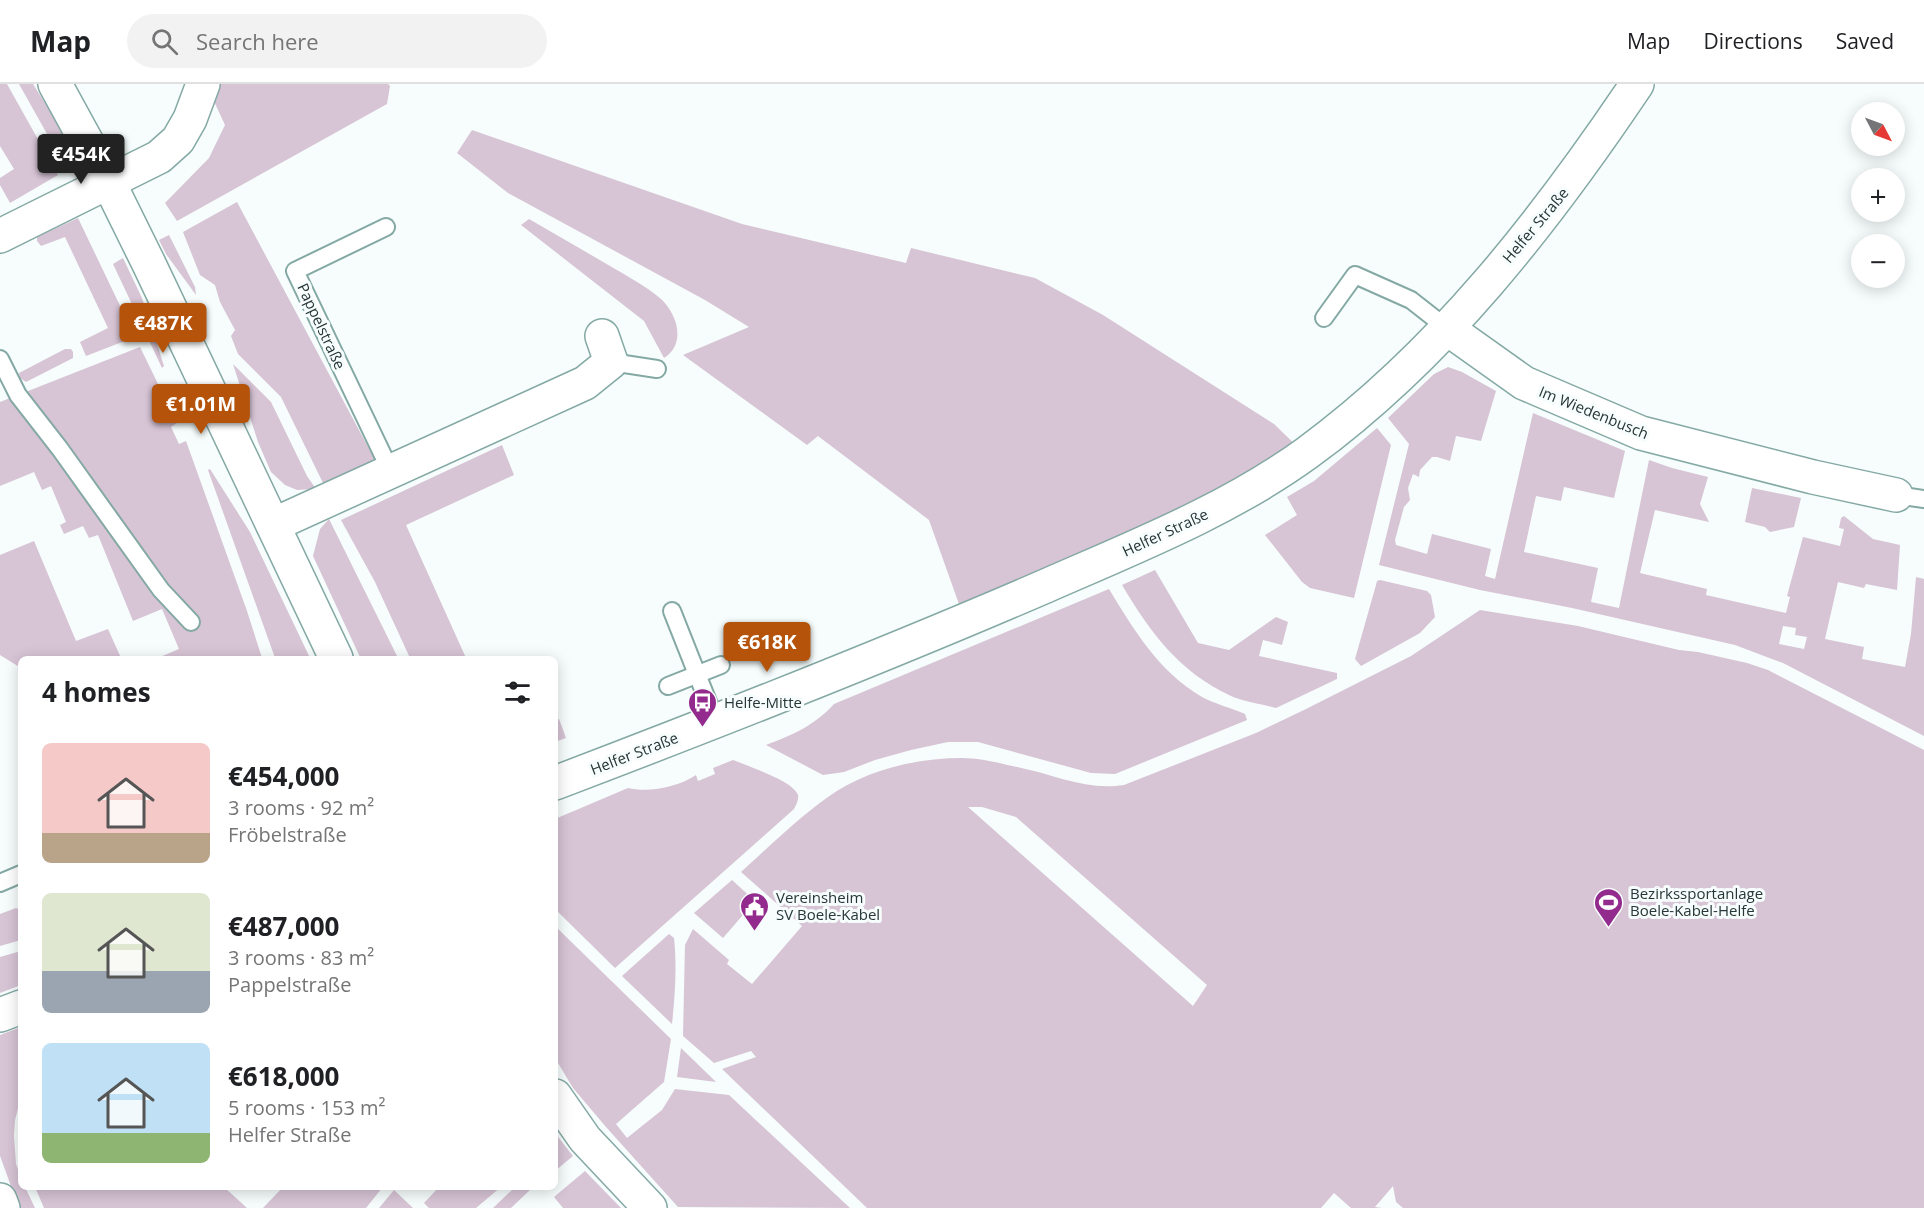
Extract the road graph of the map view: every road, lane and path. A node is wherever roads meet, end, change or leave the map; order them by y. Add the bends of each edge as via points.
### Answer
1 (56, 84) edge
2 (203, 84) edge
3 (1637, 84) edge
4 (108, 181) junction
5 (4, 226) edge
6 (386, 227) dead end
7 (1324, 318) dead end
8 (1448, 329) junction
9 (606, 349) joint
10 (0, 358) edge
11 (657, 369) dead end
12 (391, 472) junction
13 (1910, 497) edge
14 (273, 525) junction
15 (672, 611) dead end
16 (191, 622) dead end
17 (335, 656) edge
18 (721, 665) dead end
19 (697, 674) junction
20 (668, 686) dead end
21 (716, 722) junction
22 (558, 782) edge
23 (18, 875) edge
24 (0, 883) edge
25 (18, 1008) edge
26 (0, 1015) edge
27 (558, 1100) edge
28 (0, 1200) edge
29 (3, 1208) edge
30 (650, 1208) edge

1 - 4 street
2 - 4 street via 178,140 159,157
3 - 8 street, Helfer Straße via 1564,189
4 - 5 street
4 - 14 street
6 - 12 lane, Pappelstraße via 296,271
7 - 8 lane, Im Wiedenbusch via 1355,275 1411,300
8 - 13 street, Im Wiedenbusch via 1524,383 1641,433
8 - 21 street, Helfer Straße via 1369,404 1305,454 1234,499 965,621
9 - 11 lane
9 - 12 street via 585,383
10 - 16 lane via 18,395 161,590
12 - 14 street
14 - 17 street
15 - 19 lane
18 - 19 lane
19 - 20 lane
19 - 21 lane
21 - 22 street, Helfer Straße
23 - 24 lane
25 - 26 street
27 - 30 street via 585,1139
28 - 29 street

